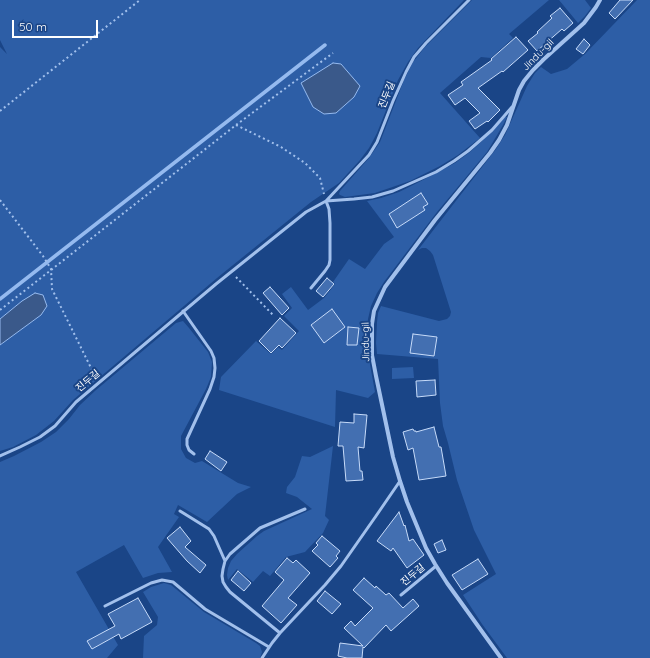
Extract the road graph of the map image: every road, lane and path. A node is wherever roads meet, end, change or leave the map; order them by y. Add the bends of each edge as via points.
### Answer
1 (140, 0) edge
2 (469, 0) edge
3 (600, 0) edge
4 (333, 53) dead end
5 (515, 104) junction
6 (0, 111) edge
7 (236, 125) junction
8 (0, 200) edge
9 (326, 201) junction
10 (51, 269) junction
11 (231, 271) junction
12 (311, 288) dead end
13 (0, 310) edge
14 (183, 311) junction
15 (274, 316) dead end
16 (98, 383) junction
17 (194, 454) dead end
18 (0, 456) edge
19 (400, 481) junction
20 (305, 509) dead end
21 (180, 511) dead end
22 (225, 561) junction
23 (436, 566) junction
24 (401, 595) dead end
25 (105, 606) dead end
26 (280, 633) junction
27 (269, 647) junction
28 (262, 658) edge
29 (501, 658) edge

1 - 6 path
2 - 9 lane, 진두길 via 414,57 377,142
3 - 5 street, Jindu-gil via 584,23 524,81
4 - 7 path
5 - 9 lane, 진두길 via 492,130 468,151 436,172 393,191 366,198
5 - 19 street, Jindu-gil via 499,140 397,270 385,287 374,311 372,355
7 - 9 path via 281,147 305,163 320,178
7 - 10 path
8 - 10 path
9 - 11 lane, 진두길 via 306,212
9 - 12 lane via 330,223 330,260 325,271
10 - 13 path
10 - 16 path via 52,289
11 - 14 lane, 진두길
11 - 15 path
14 - 16 lane, 진두길
14 - 17 lane via 211,351 215,368 210,389 187,438 189,450
16 - 18 lane, 진두길 via 76,402 55,426 40,437
19 - 23 street, Jindu-gil via 426,548
19 - 26 lane via 341,566
20 - 22 lane via 260,528
21 - 22 lane via 209,529
22 - 26 lane via 222,576 226,587
23 - 24 lane, 진두길
23 - 29 street, Jindu-gil
25 - 27 lane via 151,583 162,580 173,582 205,609
26 - 27 lane
27 - 28 lane

